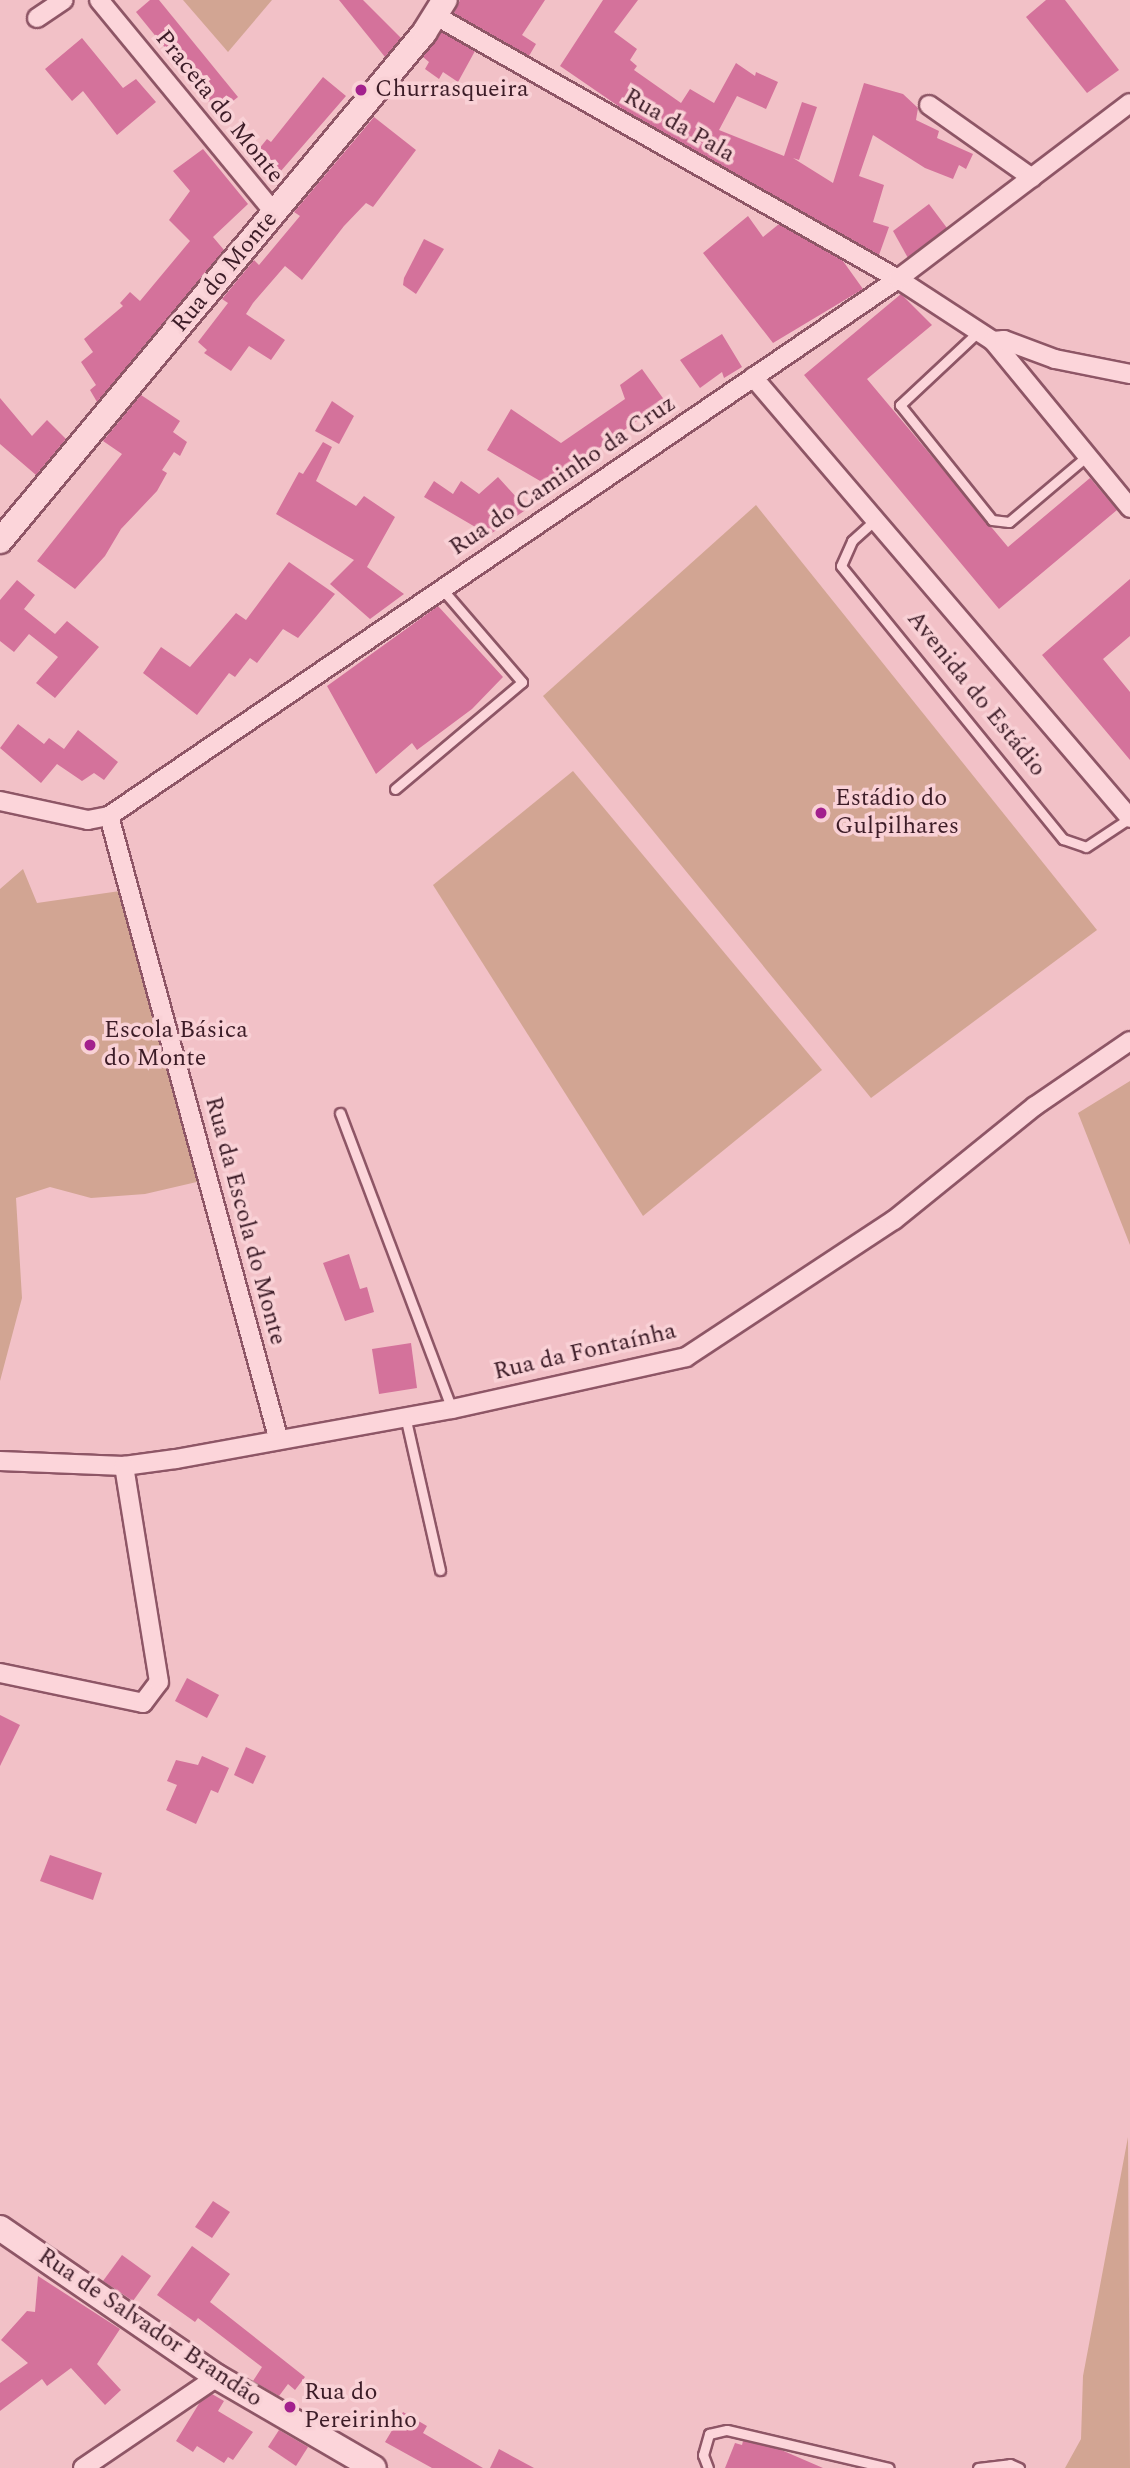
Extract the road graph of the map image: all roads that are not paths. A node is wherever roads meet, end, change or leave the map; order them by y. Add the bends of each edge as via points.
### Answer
1 (64, 0) edge
2 (99, 0) edge
3 (441, 8) edge
4 (37, 18) dead end
5 (1130, 103) edge
6 (929, 105) dead end
7 (1032, 178) junction
8 (274, 212) junction
9 (898, 279) junction
10 (985, 336) junction
11 (1130, 374) edge
12 (753, 377) junction
13 (1087, 456) junction
14 (1130, 508) edge
15 (875, 520) junction
16 (0, 541) edge
17 (442, 589) junction
18 (395, 789) dead end
19 (0, 801) edge
20 (108, 816) junction
21 (1130, 818) edge
22 (1130, 1041) edge
23 (340, 1113) dead end
24 (453, 1409) junction
25 (405, 1416) junction
26 (278, 1437) junction
27 (0, 1461) edge
28 (124, 1466) junction
29 (440, 1570) dead end
30 (0, 1673) edge
31 (0, 2228) edge
32 (217, 2377) junction
33 (83, 2468) edge
34 (374, 2468) edge
35 (708, 2468) edge
36 (889, 2468) edge
37 (978, 2468) edge
38 (1019, 2468) edge

1 - 4 street
2 - 8 street, Praceta do Monte
3 - 8 street, Rua do Monte
3 - 9 street, Rua da Pala
5 - 7 street, Rua do Caminho da Cruz
6 - 7 street
7 - 9 street, Rua do Caminho da Cruz
8 - 16 street, Rua do Monte
9 - 10 street, Rua da Pala
9 - 12 street, Rua do Caminho da Cruz
10 - 11 street via 1055,359
10 - 13 street
10 - 13 lane via 900,405 992,520 1009,522
12 - 15 street, Avenida do Estádio
12 - 17 street, Rua do Caminho da Cruz
13 - 14 street
15 - 21 street, Avenida do Estádio
15 - 21 lane, Avenida do Estádio via 852,541 841,566 1063,839 1086,847
17 - 18 lane via 522,682
17 - 20 street, Rua do Caminho da Cruz
19 - 20 street via 88,820
20 - 26 street, Rua da Escola do Monte
22 - 24 street, Rua da Fontaínha via 1035,1106 894,1220 686,1357
23 - 24 lane
24 - 25 street, Rua da Fontaínha
25 - 26 street, Rua da Fontaínha
25 - 29 lane
26 - 28 street, Rua da Fontaínha
27 - 28 street, Rua da Fontaínha
28 - 30 street via 159,1682 143,1703
31 - 32 street, Rua de Salvador Brandão
32 - 33 street
32 - 34 street, Rua de Salvador Brandão
35 - 36 lane via 703,2455 709,2434 727,2430
37 - 38 lane via 1010,2464

